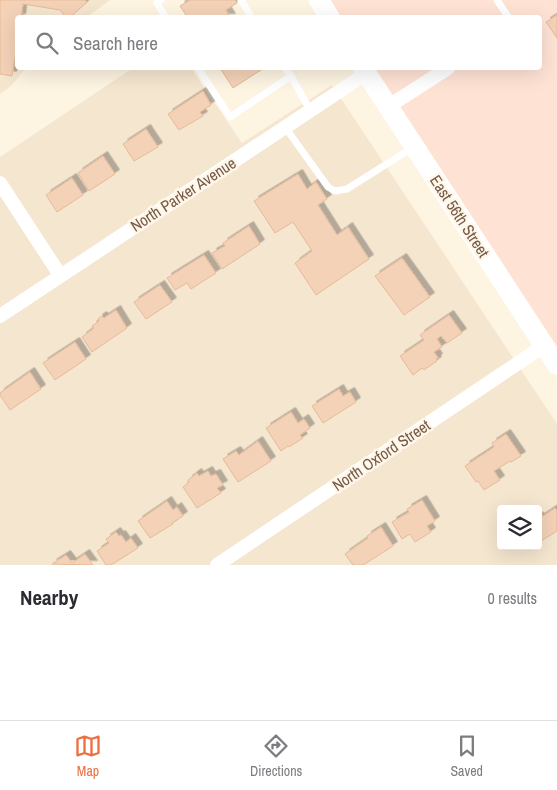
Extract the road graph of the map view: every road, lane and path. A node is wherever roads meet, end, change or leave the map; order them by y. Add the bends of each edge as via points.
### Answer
1 (160, 0) edge
2 (241, 0) edge
3 (319, 0) edge
4 (497, 0) edge
5 (164, 15) edge
6 (250, 15) edge
7 (328, 15) edge
8 (507, 15) edge
9 (199, 70) edge
10 (286, 70) edge
11 (365, 70) edge
12 (445, 70) edge
13 (291, 76) junction
14 (389, 106) junction
15 (310, 110) junction
16 (285, 126) junction
17 (415, 146) junction
18 (0, 183) edge
19 (60, 275) junction
20 (0, 316) edge
21 (545, 345) junction
22 (557, 364) edge
23 (217, 565) edge

1 - 5 lane via 157,2
2 - 6 lane
3 - 7 street
4 - 8 lane
9 - 13 lane via 230,117
10 - 13 lane
11 - 14 street, East 56th Street
11 - 15 street, North Parker Avenue
12 - 14 street
13 - 15 lane
14 - 17 street, East 56th Street
15 - 16 street, North Parker Avenue
16 - 17 lane via 328,187 335,190 347,189
16 - 19 street, North Parker Avenue
17 - 21 street, East 56th Street
18 - 19 street
19 - 20 street, North Parker Avenue
21 - 22 street, East 56th Street
21 - 23 street, North Oxford Street

